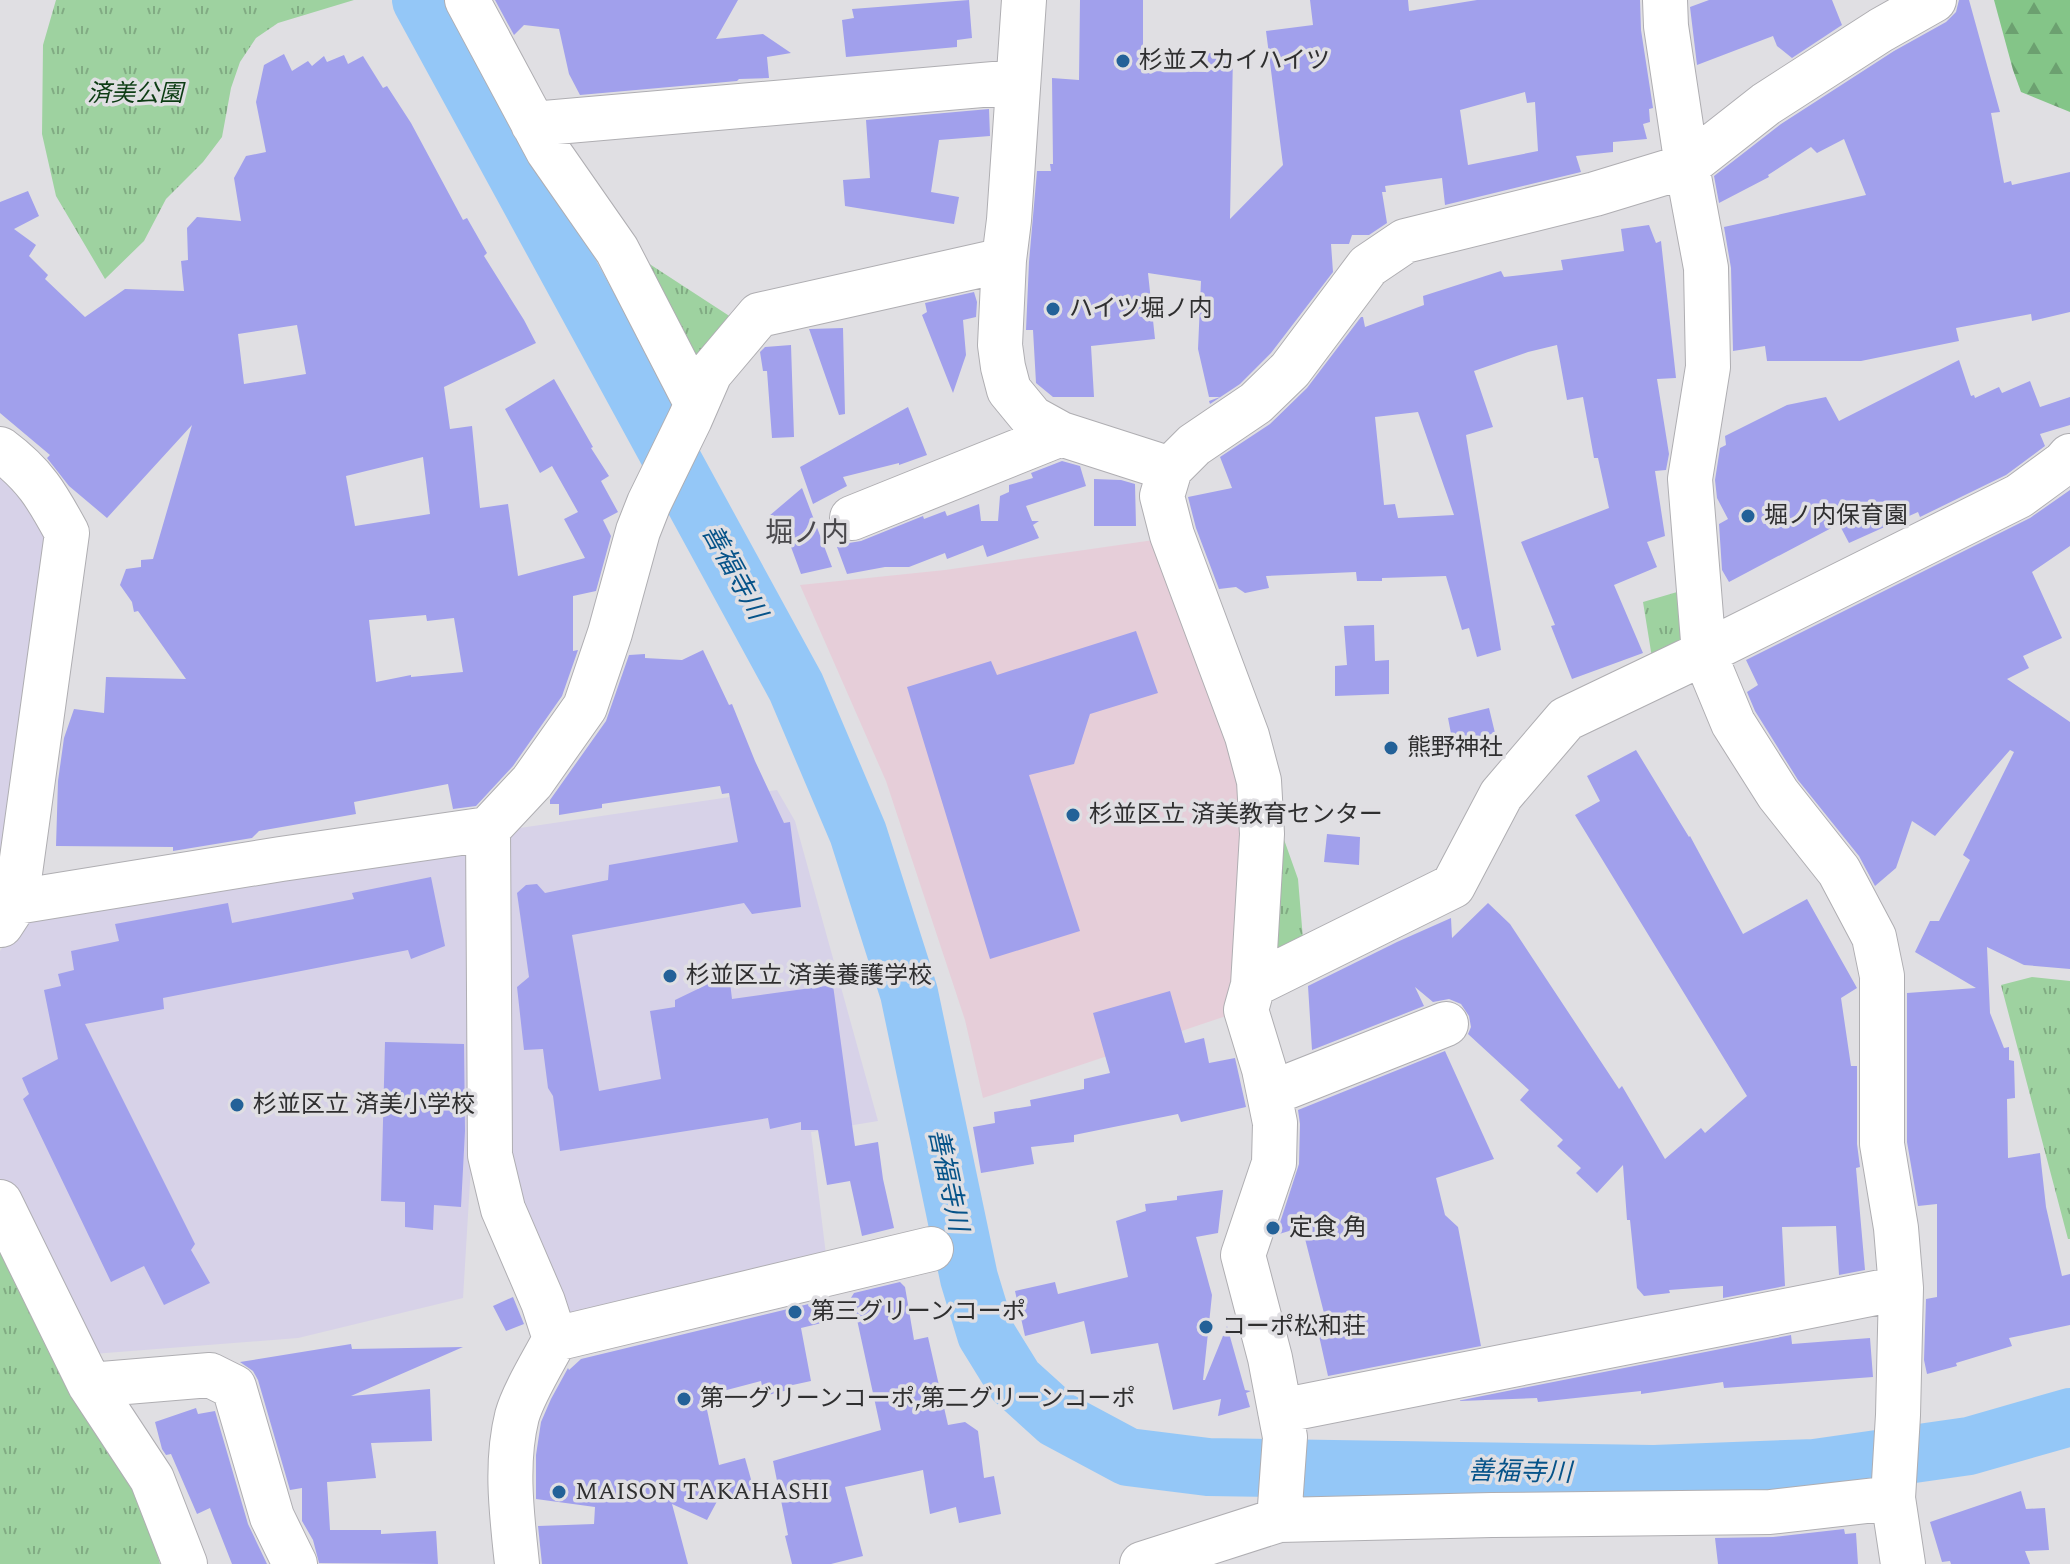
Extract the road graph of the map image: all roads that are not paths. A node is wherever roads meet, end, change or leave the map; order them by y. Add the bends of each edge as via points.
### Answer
1 (467, 0) edge
2 (1024, 0) edge
3 (1665, 0) edge
4 (1934, 0) edge
5 (1017, 82) junction
6 (533, 124) junction
7 (1687, 166) junction
8 (1004, 260) junction
9 (693, 411) junction
10 (1061, 434) junction
11 (0, 449) edge
12 (2070, 456) edge
13 (1170, 469) junction
14 (852, 518) dead end
15 (1704, 653) junction
16 (488, 829) junction
17 (8, 914) edge
18 (1253, 985) junction
19 (1446, 1024) dead end
20 (1269, 1094) junction
21 (0, 1202) edge
22 (931, 1249) dead end
23 (1901, 1288) junction
24 (555, 1339) junction
25 (90, 1385) junction
26 (1282, 1424) junction
27 (1893, 1498) junction
28 (1280, 1511) junction
29 (185, 1564) edge
30 (295, 1564) edge
31 (517, 1564) edge
32 (1142, 1564) edge
33 (1903, 1564) edge

1 - 6 street
2 - 5 street
3 - 7 street
4 - 7 street via 1766,104
5 - 6 street
5 - 8 street
6 - 9 street via 617,250
7 - 13 street via 1405,241 1368,266 1290,370 1256,403 1194,445
7 - 15 street via 1706,268 1708,367 1690,479
8 - 9 street via 759,315 710,373
8 - 10 street via 1000,345 1009,390 1032,418
9 - 16 street via 638,531 585,707 532,782
10 - 13 street
10 - 14 street
11 - 17 street via 39,486 67,533
12 - 15 street via 2019,496
13 - 18 street via 1162,496 1172,535 1259,781 1262,834
15 - 18 street via 1566,719 1501,795 1453,886
15 - 23 street via 1733,723 1778,794 1839,871 1874,937 1882,976 1882,1144
16 - 17 street via 266,861
16 - 24 street via 490,1155 503,1209
18 - 20 street via 1246,1010
19 - 20 street
20 - 26 street via 1274,1163 1243,1255
21 - 25 street
22 - 24 street
23 - 26 street
23 - 27 street
24 - 31 street via 517,1415 511,1504
25 - 29 street via 152,1479
25 - 30 street via 210,1375 234,1387 272,1517
26 - 28 street
27 - 28 street via 1770,1512
27 - 33 street
28 - 32 street

